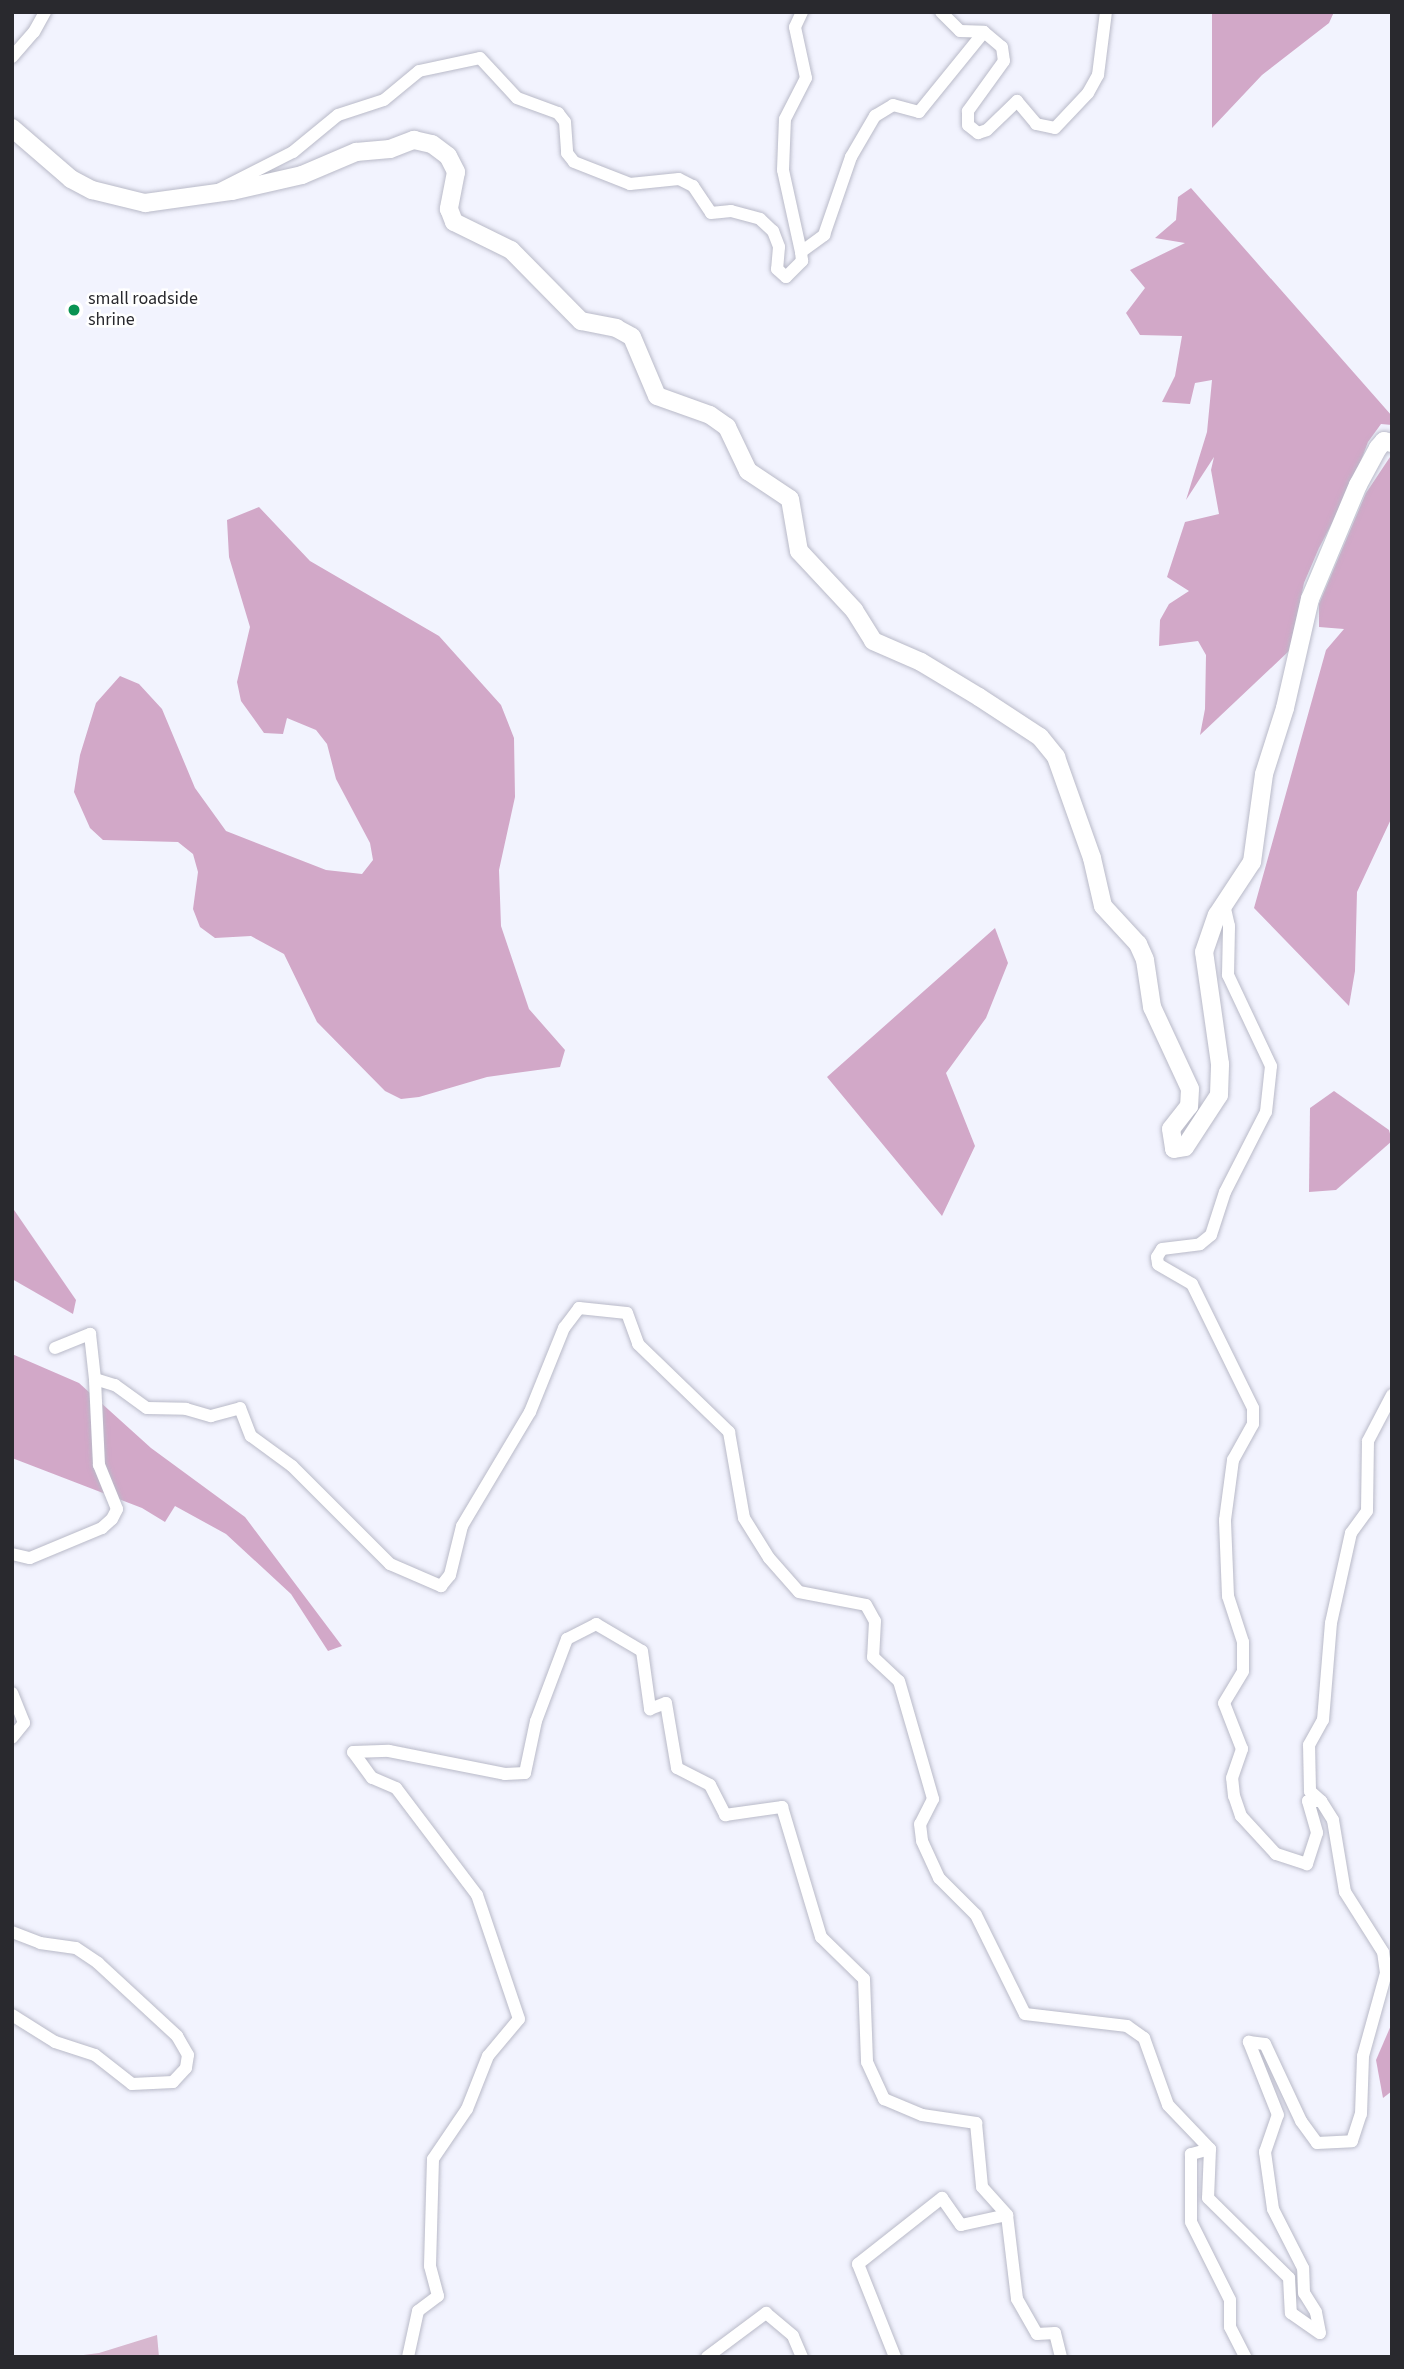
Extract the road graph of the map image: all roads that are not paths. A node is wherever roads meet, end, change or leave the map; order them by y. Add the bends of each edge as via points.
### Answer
1 (45, 12) edge
2 (802, 12) edge
3 (941, 12) edge
4 (1106, 12) edge
5 (984, 32) junction
6 (12, 57) edge
7 (12, 128) edge
8 (211, 196) junction
9 (802, 252) junction
10 (1392, 443) edge
11 (1224, 904) junction
12 (55, 1348) dead end
13 (95, 1379) junction
14 (1392, 1395) edge
15 (12, 1554) edge
16 (12, 1693) edge
17 (12, 1738) edge
18 (1321, 1801) junction
19 (12, 1932) edge
20 (12, 2015) edge
21 (1210, 2149) junction
22 (1007, 2215) junction
23 (408, 2357) edge
24 (707, 2357) edge
25 (802, 2357) edge
26 (895, 2357) edge
27 (1061, 2357) edge
28 (1245, 2357) edge

1 - 6 street via 34,33
2 - 9 street via 795,27 806,78 785,119 783,170
3 - 5 street via 961,31
4 - 5 street via 1098,75 1088,93 1055,128 1036,124 1017,101 987,130 978,133 968,125 968,111 1004,61 1002,47
5 - 9 street via 919,112 892,105 875,116 851,157 824,235
7 - 8 main road via 71,179 92,190 145,203
8 - 9 street via 307,143 338,115 384,100 419,71 480,58 517,98 558,113 565,122 567,153 574,162 630,184 679,180 693,186 712,213 738,212 760,219 779,247 777,269 782,276 794,273
8 - 11 main road via 302,175 356,152 390,149 414,140 432,144 454,163 449,209 454,222 511,250 581,321 617,328 632,337 657,396 710,415 727,427 748,471 790,499 799,551 854,610 873,641 921,662 979,697 1040,737 1056,757 1092,858 1103,906 1138,944 1152,1007 1190,1089 1189,1106 1171,1129 1174,1149 1185,1147 1219,1095 1220,1065 1204,971 1209,934
10 - 11 main road via 1384,441 1357,485 1310,599 1285,708 1264,774 1252,862
11 - 18 street via 1229,926 1228,975 1271,1066 1266,1112 1225,1192 1211,1234 1200,1244 1162,1249 1157,1264 1192,1284 1253,1408 1252,1424 1233,1460 1225,1520 1228,1596 1243,1642 1243,1671 1224,1703 1242,1749 1231,1778 1234,1796 1241,1816 1276,1854 1307,1864 1317,1833 1308,1801
12 - 13 street via 90,1334
13 - 15 street via 99,1465 117,1509 102,1528 30,1558
13 - 21 street via 115,1385 147,1408 186,1409 211,1416 240,1408 251,1436 292,1466 390,1564 441,1586 450,1575 461,1526 530,1412 564,1328 579,1308 626,1313 638,1344 729,1432 744,1518 769,1558 799,1592 866,1605 875,1621 873,1657 899,1681 933,1798 920,1824 922,1841 939,1878 976,1915 1025,2014 1127,2026 1144,2038 1168,2105
14 - 18 street via 1368,1441 1367,1511 1351,1533 1331,1623 1323,1720 1309,1745 1310,1791
16 - 17 street via 24,1723
18 - 21 street via 1333,1820 1345,1892 1383,1952 1386,1973 1363,2056 1361,2114 1352,2141 1317,2143 1301,2122 1265,2044 1249,2042 1278,2115 1265,2152 1273,2209 1303,2268 1304,2293 1316,2312 1320,2333 1291,2313 1289,2278 1208,2198
19 - 20 street via 40,1943 76,1948 98,1964 177,2036 188,2055 186,2068 173,2082 132,2084 94,2056 54,2042
21 - 28 street via 1191,2154 1191,2222 1230,2300 1230,2327
22 - 23 street via 982,2187 976,2123 922,2115 884,2099 867,2062 864,1979 821,1937 782,1807 725,1815 710,1785 677,1768 666,1703 650,1709 642,1651 596,1624 567,1640 536,1721 525,1773 505,1774 389,1751 353,1752 372,1778 396,1788 477,1895 519,2019 488,2056 467,2109 433,2159 430,2266 438,2296 418,2311
22 - 26 street via 961,2225 942,2198 859,2264
22 - 27 street via 1017,2300 1037,2334 1055,2333
24 - 25 street via 766,2313 793,2336

